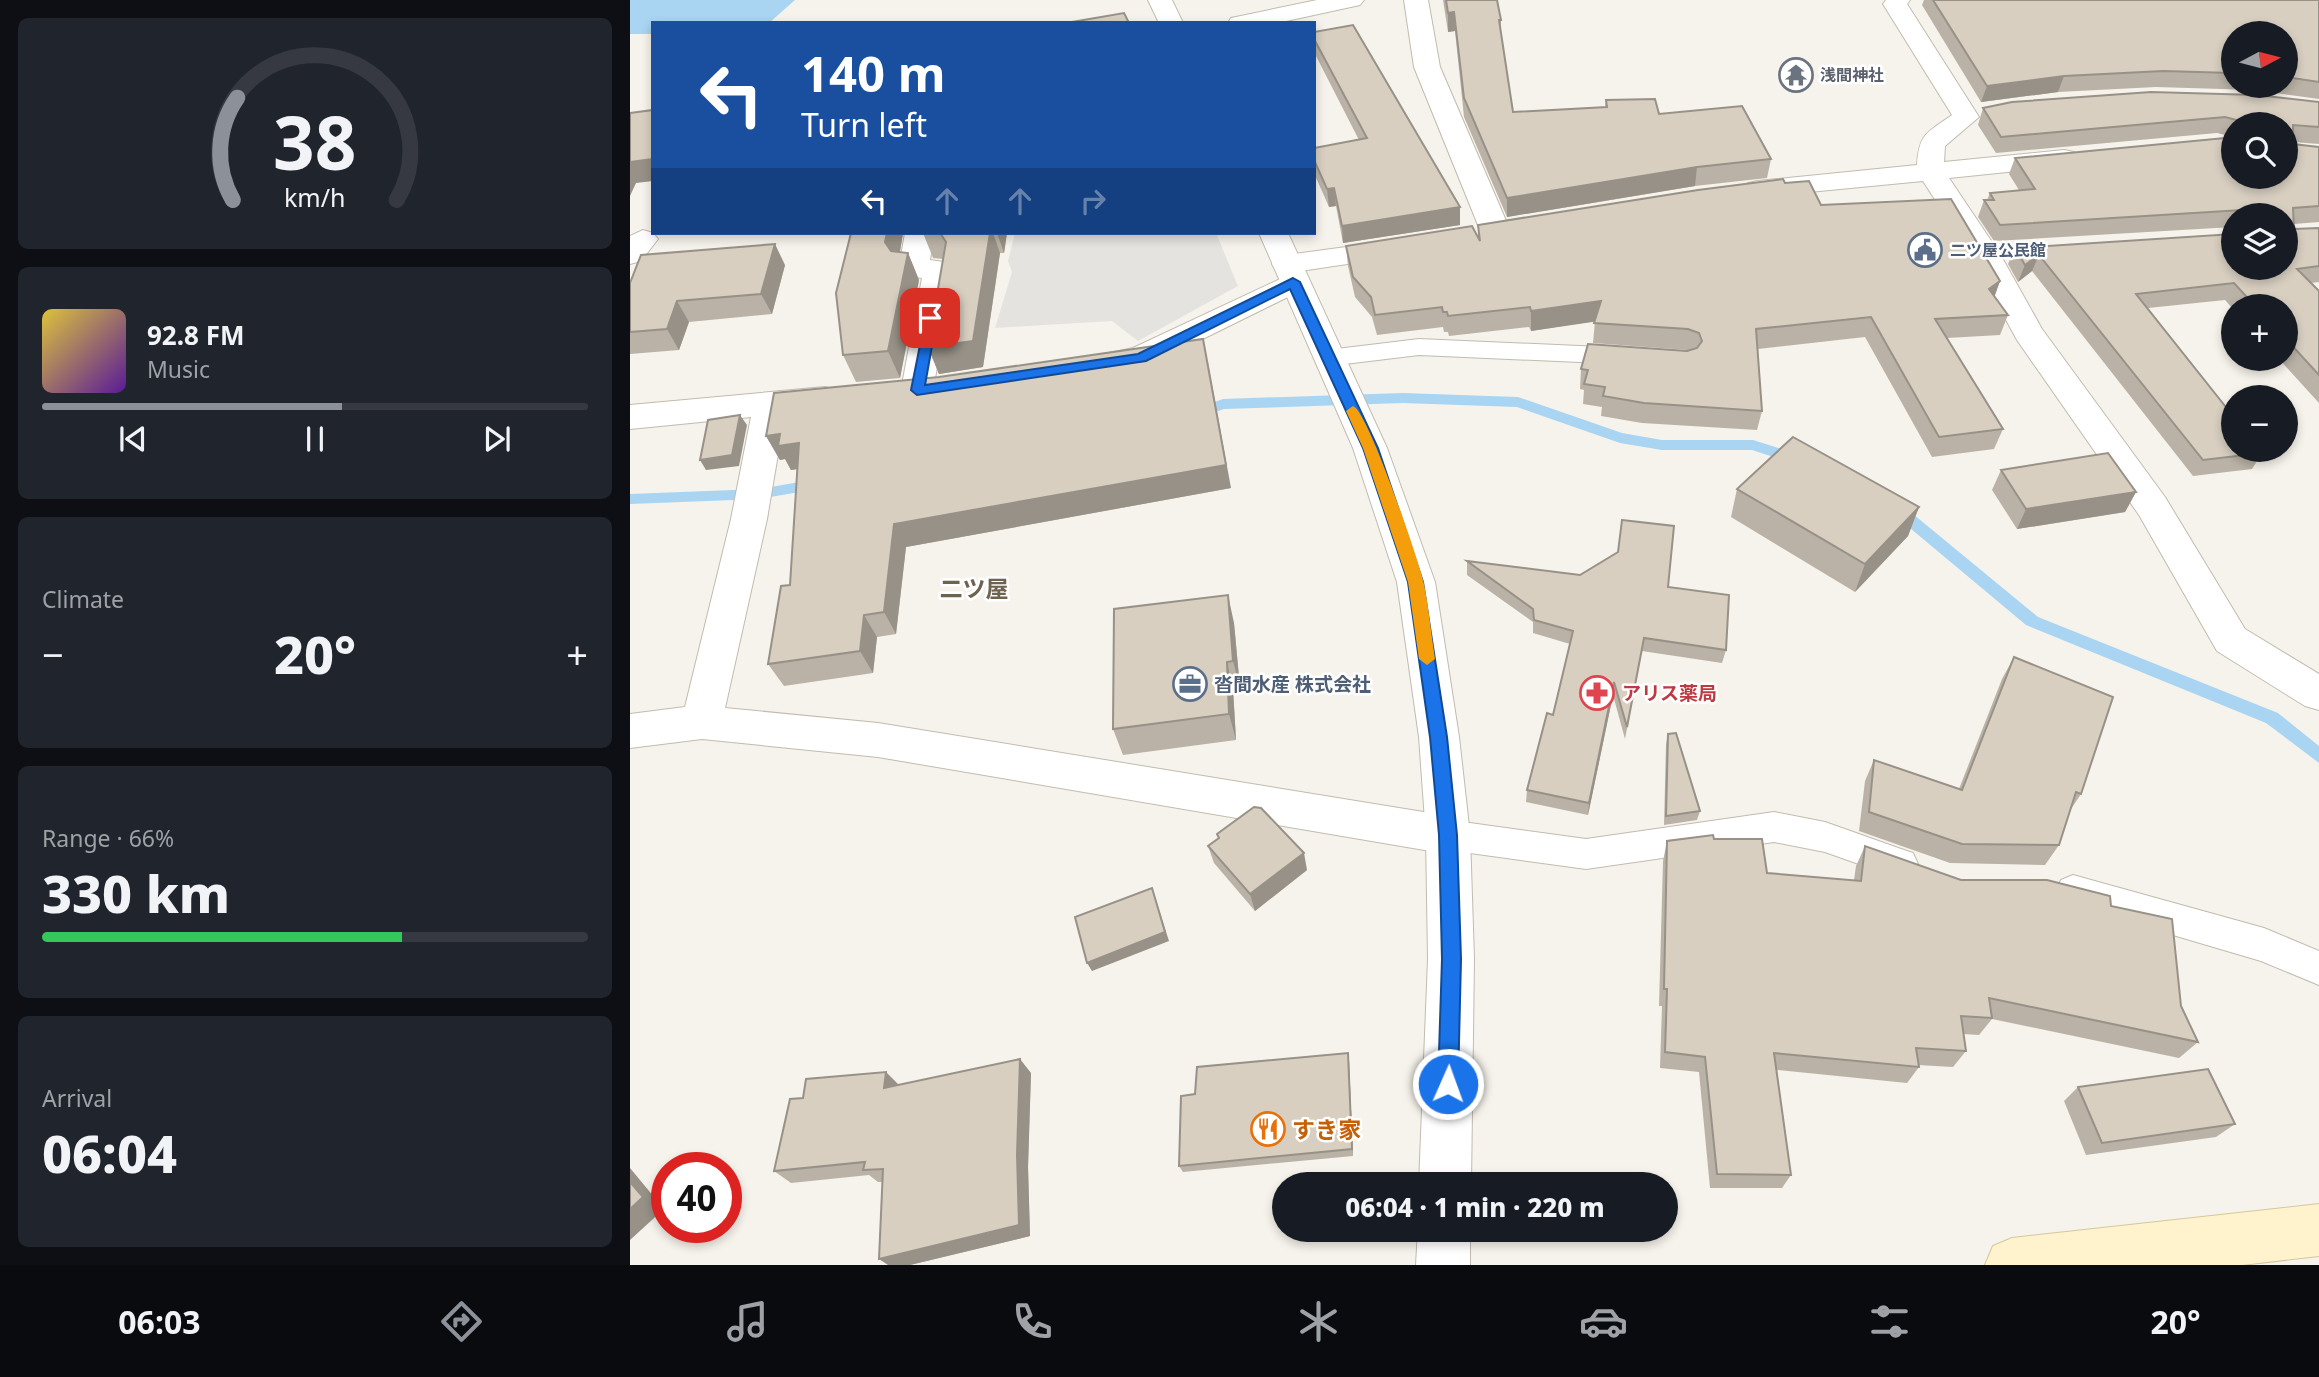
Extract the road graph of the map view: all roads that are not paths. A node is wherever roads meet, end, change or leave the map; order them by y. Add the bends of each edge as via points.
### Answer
1 (1160, 0) edge
2 (1352, 0) edge
3 (1416, 0) edge
4 (1898, 0) edge
5 (1170, 21) edge
6 (1250, 21) edge
7 (2094, 155) edge
8 (1930, 170) junction
9 (1738, 192) edge
10 (1495, 231) edge
11 (920, 235) edge
12 (1274, 235) edge
13 (1429, 243) edge
14 (1290, 273) junction
15 (1644, 357) edge
16 (1086, 366) edge
17 (1334, 369) junction
18 (919, 390) edge
19 (850, 396) edge
20 (770, 402) junction
21 (630, 417) edge
22 (2319, 694) edge
23 (702, 722) junction
24 (630, 731) edge
25 (1448, 835) junction
26 (1925, 872) edge
27 (2040, 881) edge
28 (2319, 968) edge
29 (1445, 1172) edge
30 (2319, 1230) edge
31 (1444, 1242) edge
32 (1443, 1265) edge
33 (2012, 1265) edge

1 - 5 street
2 - 6 street
3 - 10 street via 1427,67
4 - 8 street via 1895,4 1976,114 1932,143
7 - 8 street
8 - 9 street
8 - 22 street via 1998,253 2028,333 2152,506 2231,640
11 - 18 street via 914,268 939,270
12 - 14 street
13 - 14 street
14 - 16 street via 1141,358
14 - 17 street
15 - 17 lane via 1419,347
17 - 25 street via 1370,448 1416,582
19 - 20 street
20 - 21 street
20 - 23 street via 760,468
23 - 24 street
23 - 25 street via 878,740
25 - 26 lane via 1586,854 1774,827 1825,837
25 - 29 street via 1451,959
27 - 28 lane via 2263,945
30 - 33 main road
31 - 32 street

